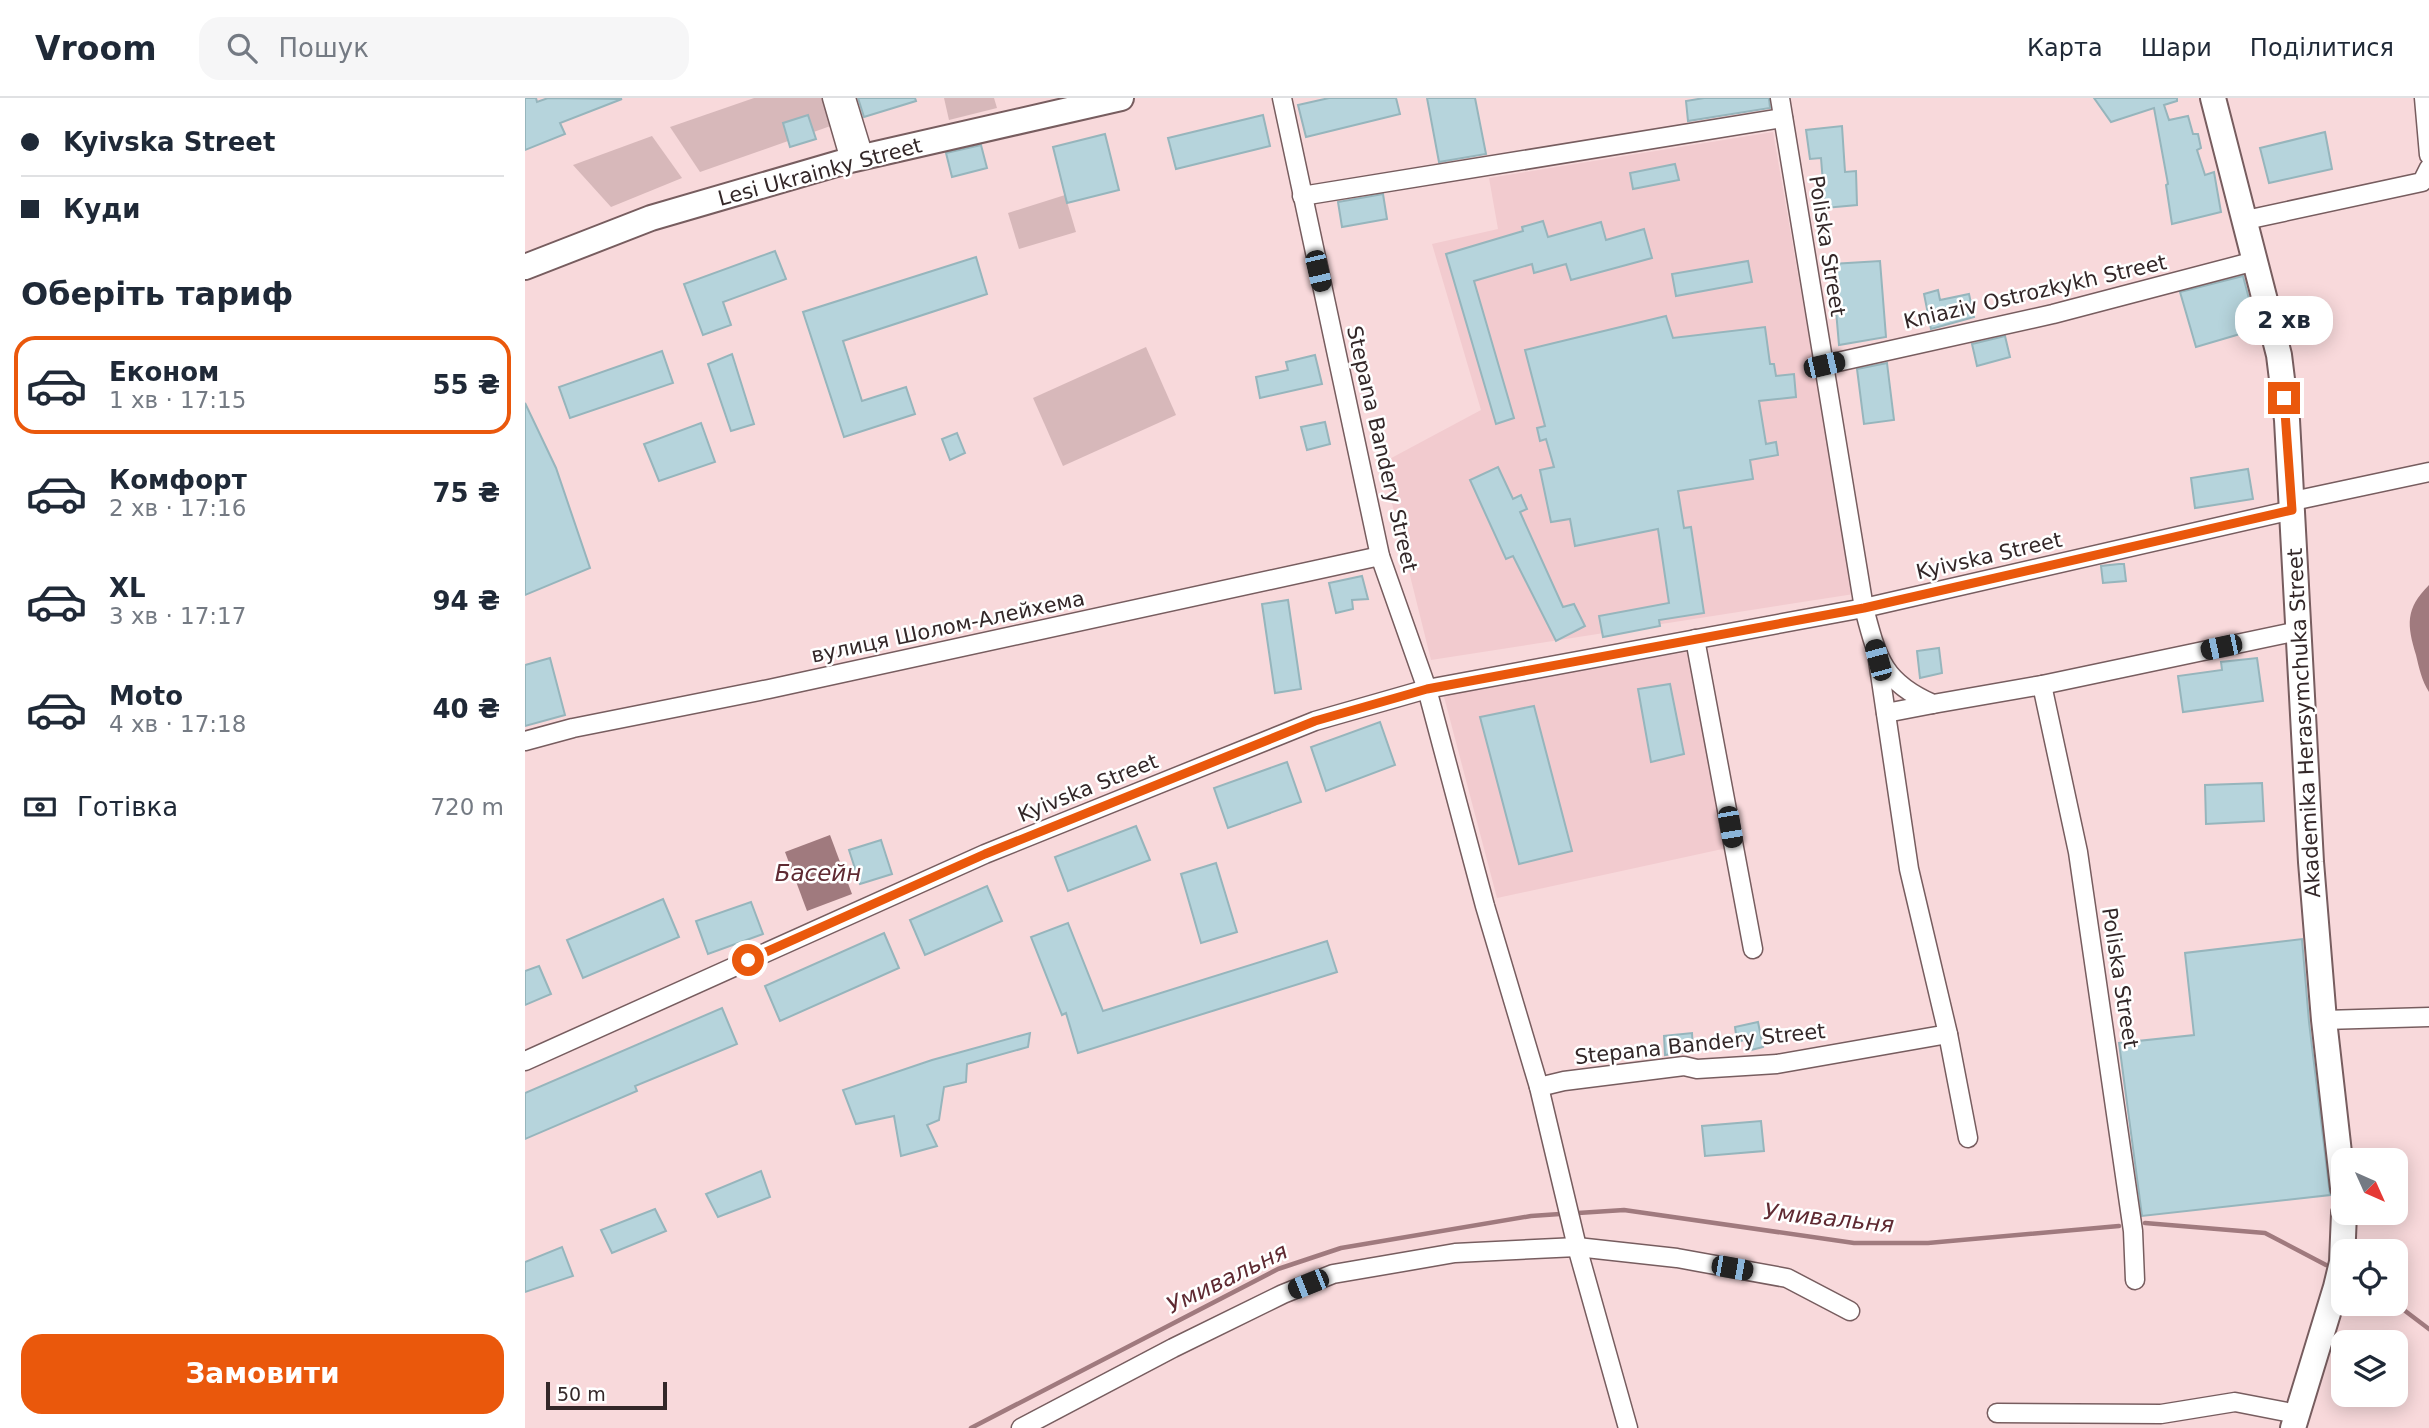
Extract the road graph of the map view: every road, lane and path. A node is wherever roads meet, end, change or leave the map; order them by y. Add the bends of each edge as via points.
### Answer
1 (832, 98) edge
2 (846, 98) edge
3 (1121, 98) edge
4 (1282, 98) edge
5 (1780, 98) edge
6 (2213, 98) edge
7 (2424, 98) edge
8 (1783, 118) junction
9 (2429, 155) edge
10 (857, 158) junction
11 (2429, 168) edge
12 (1302, 196) junction
13 (2246, 220) junction
14 (2255, 261) junction
15 (525, 267) edge
16 (1824, 365) junction
17 (2429, 472) edge
18 (2292, 506) junction
19 (1380, 556) junction
20 (1864, 608) junction
21 (2298, 631) junction
22 (1695, 639) junction
23 (1878, 660) junction
24 (2042, 685) junction
25 (1427, 689) junction
26 (1933, 704) junction
27 (1886, 713) junction
28 (525, 741) edge
29 (1753, 949) dead end
30 (2429, 1017) edge
31 (2324, 1020) junction
32 (1948, 1034) junction
33 (525, 1061) edge
34 (1539, 1087) junction
35 (1968, 1138) dead end
36 (2338, 1148) edge
37 (2344, 1225) edge
38 (1577, 1247) junction
39 (2134, 1280) dead end
40 (1850, 1311) dead end
41 (1997, 1413) dead end
42 (2295, 1421) edge
43 (1021, 1428) edge
44 (1628, 1428) edge

1 - 10 street
2 - 10 street
3 - 10 main road, Lesi Ukrainky Street
4 - 12 street, Stepana Bandery Street
5 - 8 street, Poliska Street
6 - 13 main road, Akademika Herasymchuka Street
7 - 9 street
8 - 12 street
8 - 16 street, Poliska Street
10 - 15 main road, Lesi Ukrainky Street via 651,218
11 - 13 street via 2423,182
12 - 19 street, Stepana Bandery Street
13 - 14 main road, Akademika Herasymchuka Street
14 - 16 street, Kniaziv Ostrozkykh Street via 2053,314
14 - 18 main road, Akademika Herasymchuka Street via 2279,355
16 - 20 street, Poliska Street
17 - 18 street, Kyivska Street
18 - 20 street, Kyivska Street
18 - 21 main road, Akademika Herasymchuka Street
19 - 25 street, Stepana Bandery Street
19 - 28 street, вулиця Шолом-Алейхема
20 - 22 street, Kyivska Street
20 - 23 street, Poliska Street
21 - 24 street
21 - 31 main road, Akademika Herasymchuka Street
22 - 25 street, Kyivska Street
22 - 29 street
23 - 26 street via 1918,698
23 - 27 street
24 - 26 street
24 - 39 street, Poliska Street via 2078,852 2133,1231
25 - 33 street, Kyivska Street via 1315,721 985,854
25 - 34 street, Stepana Bandery Street
26 - 27 street
27 - 32 street via 1909,869
30 - 31 street
31 - 36 main road, Akademika Herasymchuka Street
32 - 34 street, Stepana Bandery Street via 1777,1064 1684,1066
32 - 35 street
34 - 38 street, Stepana Bandery Street
37 - 42 main road via 2336,1287
38 - 40 street via 1677,1258 1787,1278
38 - 43 street via 1455,1254 1333,1274 1173,1348
38 - 44 street, Stepana Bandery Street
41 - 42 street via 2161,1414 2235,1402

